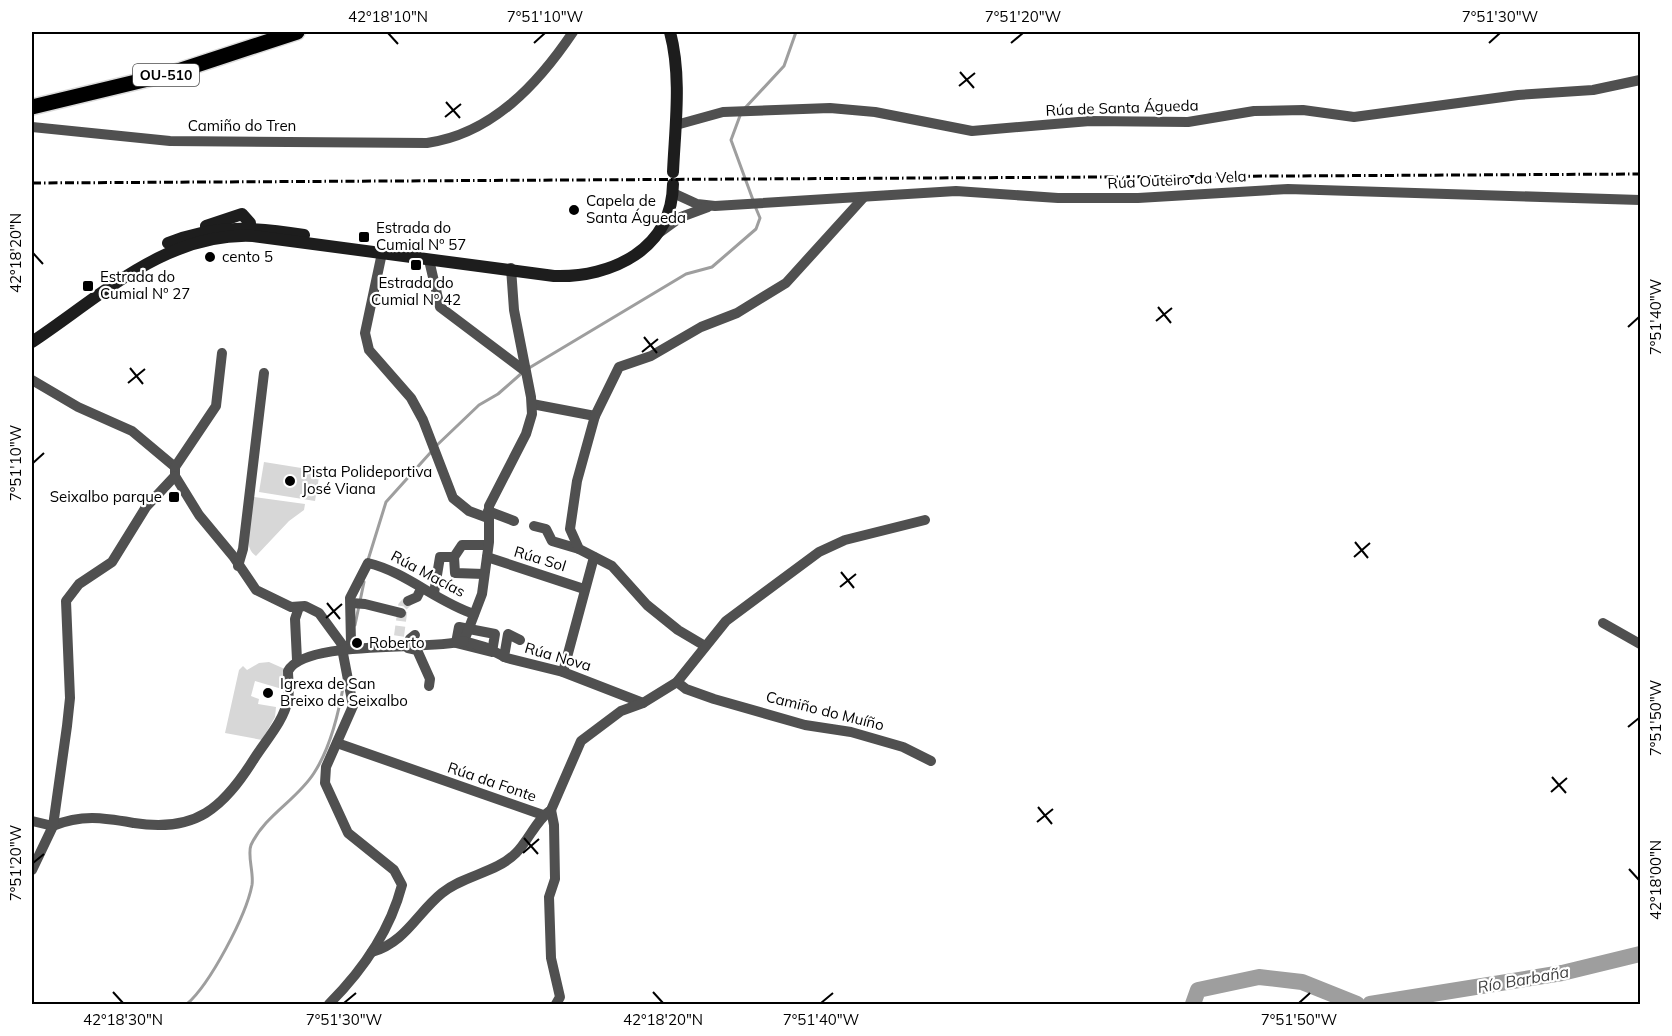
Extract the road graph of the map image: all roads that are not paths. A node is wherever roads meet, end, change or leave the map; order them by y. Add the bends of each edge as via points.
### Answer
1 (297, 32) edge
2 (573, 32) edge
3 (662, 32) edge
4 (670, 32) edge
5 (1641, 80) edge
6 (32, 107) edge
7 (676, 125) junction
8 (32, 127) edge
9 (673, 178) junction
10 (864, 197) junction
11 (1641, 200) edge
12 (715, 206) junction
13 (665, 219) junction
14 (231, 225) junction
15 (250, 229) junction
16 (659, 233) junction
17 (288, 241) junction
18 (165, 253) junction
19 (382, 253) junction
20 (441, 254) junction
21 (429, 260) junction
22 (553, 268) junction
23 (512, 269) junction
24 (32, 331) edge
25 (32, 342) edge
26 (222, 352) dead end
27 (525, 371) junction
28 (264, 373) dead end
29 (32, 380) edge
30 (532, 404) junction
31 (595, 416) junction
32 (175, 471) junction
33 (488, 515) junction
34 (925, 520) dead end
35 (514, 521) dead end
36 (534, 526) dead end
37 (579, 549) junction
38 (488, 551) junction
39 (454, 557) junction
40 (594, 557) junction
41 (238, 566) junction
42 (484, 574) junction
43 (584, 588) junction
44 (421, 589) junction
45 (434, 593) junction
46 (408, 601) tunnel mouth
47 (351, 603) junction
48 (299, 607) junction
49 (401, 614) dead end
50 (474, 614) junction
51 (1603, 623) dead end
52 (468, 629) junction
53 (415, 635) dead end
54 (399, 636) tunnel mouth
55 (520, 640) dead end
56 (460, 642) junction
57 (1641, 644) edge
58 (705, 645) junction
59 (403, 648) junction
60 (343, 649) junction
61 (492, 652) junction
62 (504, 657) junction
63 (297, 660) junction
64 (563, 672) junction
65 (677, 682) junction
66 (429, 686) dead end
67 (644, 703) junction
68 (337, 743) junction
69 (931, 761) dead end
70 (547, 813) junction
71 (32, 821) edge
72 (53, 826) junction
73 (32, 870) edge
74 (372, 952) junction
75 (558, 1001) edge
76 (329, 1005) edge

1 - 6 main road, OU-510 via 169,74
2 - 8 street, Camiño do Tren via 519,97 479,127 453,140 170,141
3 - 9 street via 669,74
4 - 7 street
5 - 7 street, Rúa de Santa Águeda via 1593,90 1518,95 1354,117 1303,110 1254,111 1188,122 1090,121 972,131 874,111 830,108 723,112
7 - 9 street
9 - 12 street via 697,204
9 - 13 street
10 - 11 street, Rúa Outeiro da Vela via 956,191 1058,198 1138,198 1288,189
10 - 12 street, Rúa Outeiro da Vela
10 - 31 street via 786,283 737,313 701,327 651,356 619,367
12 - 16 street via 689,213
13 - 16 street
13 - 22 street via 644,241 609,262
14 - 15 street
14 - 18 street
14 - 24 street via 195,233 145,256
15 - 17 street
15 - 20 street
16 - 23 street via 638,254 606,271 570,277
17 - 18 street via 235,235
17 - 19 street
18 - 25 street
19 - 21 street
19 - 33 street via 365,333 369,350 411,398 453,498 469,512
20 - 22 street
20 - 23 street
21 - 23 street
21 - 27 street via 440,307
22 - 23 street
23 - 27 street via 514,310
26 - 32 street via 216,406
27 - 30 street
28 - 41 street
29 - 32 street via 78,407 132,431
30 - 31 street
30 - 33 street via 526,434
31 - 37 street via 577,481 570,529
32 - 41 street via 199,515
32 - 72 street via 146,507 118,554 105,569 79,584 66,601 70,698
33 - 35 street
33 - 38 street
34 - 58 street, Rúa da Fonte via 845,540 819,552 726,621
36 - 37 street via 546,529 552,541
37 - 40 street
38 - 39 street via 462,545
38 - 42 street
38 - 43 street, Rúa Sol
39 - 42 street via 453,572
39 - 45 street via 441,557
40 - 43 street
40 - 58 street via 621,574 647,605
41 - 48 street via 256,591
42 - 50 street via 481,599
43 - 64 street
44 - 45 street, Rúa Macías
44 - 46 street via 417,597
44 - 47 street, Rúa Macías via 381,566 368,563
45 - 50 street, Rúa Macías
47 - 49 street
47 - 60 street via 351,643
48 - 60 street via 319,613
48 - 63 street via 295,619
50 - 52 street
51 - 57 street
52 - 56 street
52 - 61 street via 495,634
53 - 59 street
54 - 59 street
55 - 62 street via 508,634
56 - 59 street
56 - 61 street, Rúa Nova
58 - 65 street, Rúa da Fonte
59 - 60 street
59 - 66 street via 417,650 430,679
60 - 63 street
60 - 68 street via 353,706
61 - 62 street, Rúa Nova
62 - 64 street, Rúa Nova
63 - 72 street via 288,672 289,695 279,720 234,789 206,815 187,822 156,825 96,816
64 - 67 street, Rúa Nova
65 - 67 street, Rúa da Fonte
65 - 69 street, Camiño do Muíño via 714,699 805,725 893,744
67 - 70 street, Rúa da Fonte via 621,711 581,741
68 - 70 street, Rúa da Fonte
68 - 74 street via 326,767 328,794 348,832 394,870 402,885
70 - 74 street via 514,855 441,893 408,931
70 - 75 street via 554,825 555,879 549,897 551,958
71 - 72 street
72 - 73 street
74 - 76 street

